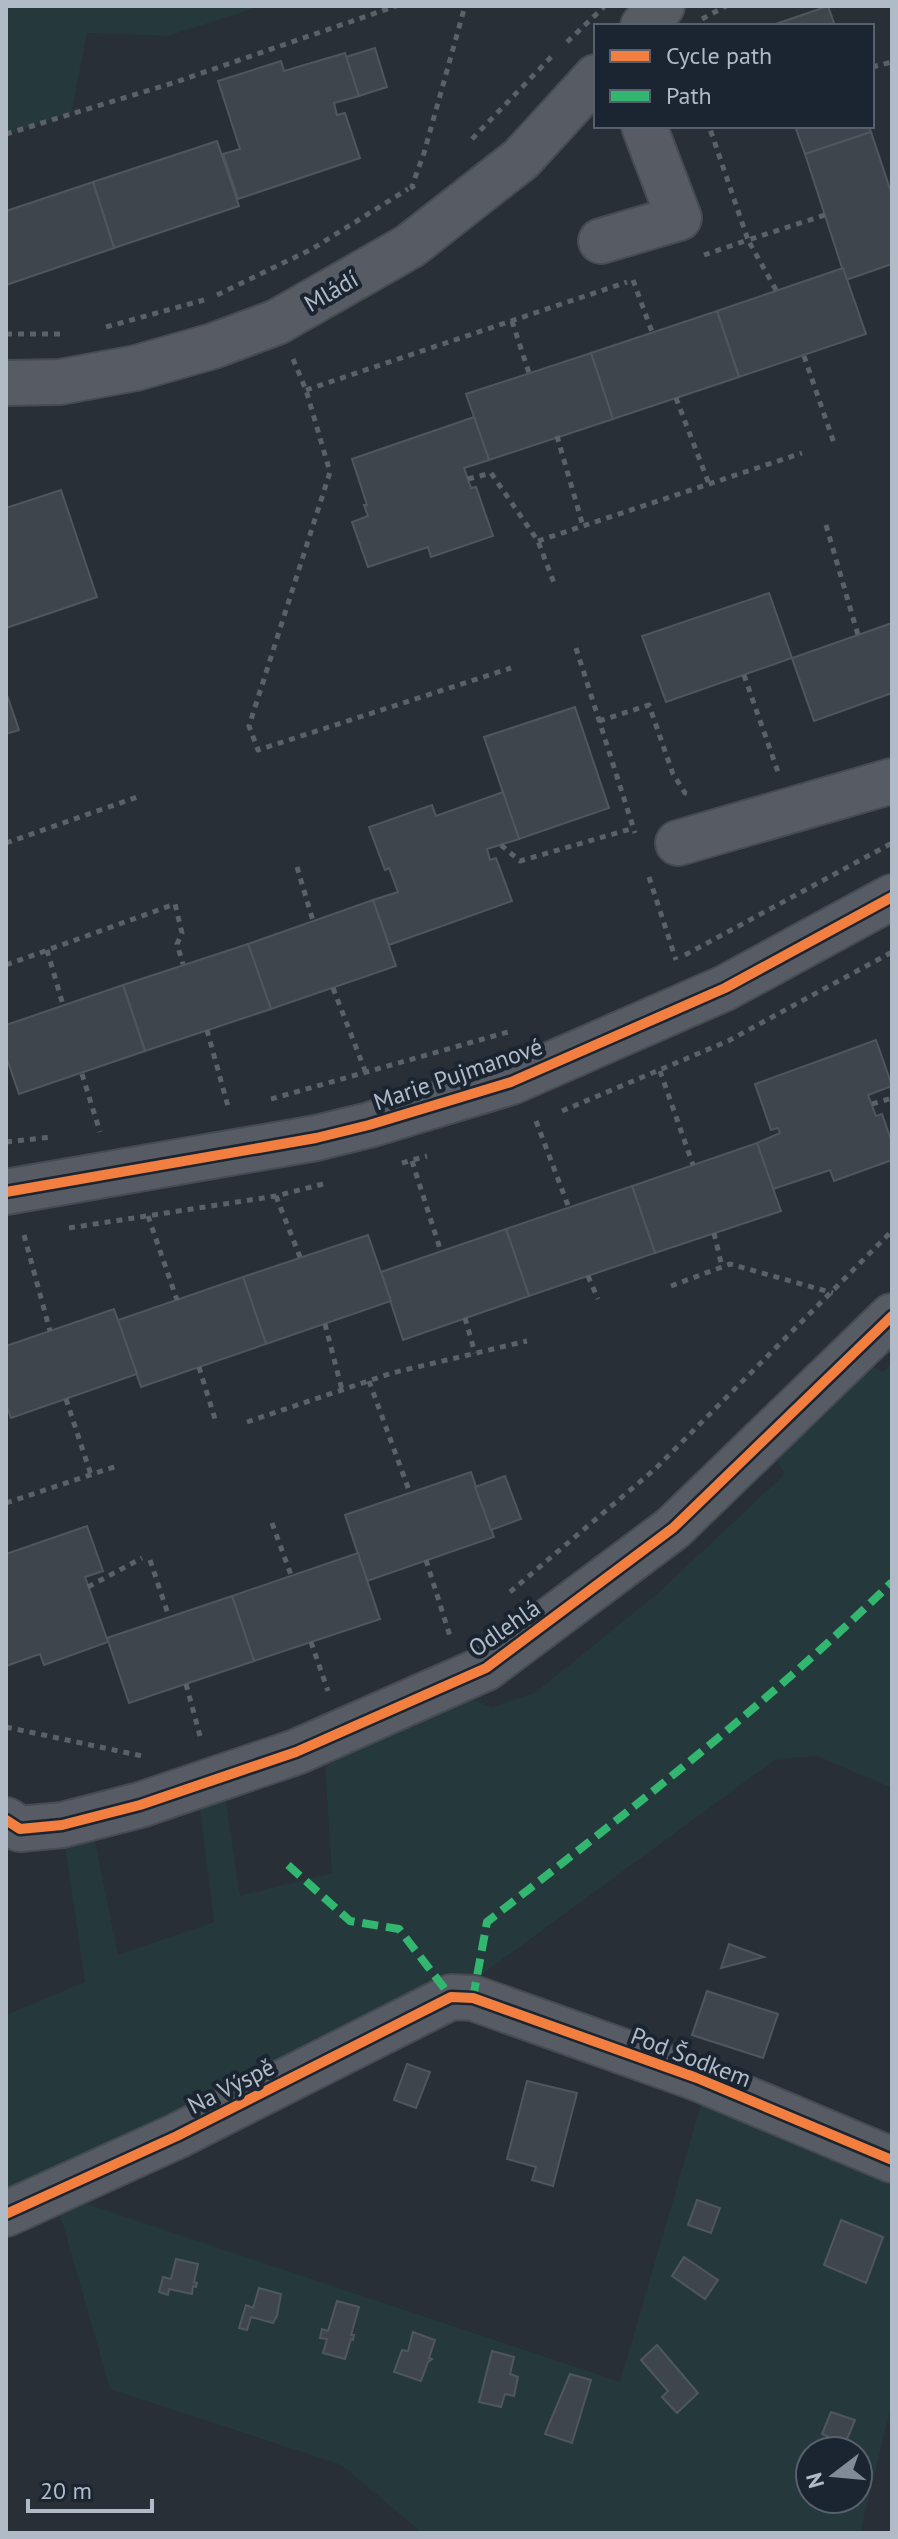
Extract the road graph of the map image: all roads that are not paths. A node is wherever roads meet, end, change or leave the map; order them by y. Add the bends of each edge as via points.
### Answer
1 (679, 14) edge
2 (649, 24) edge
3 (594, 79) edge
4 (645, 128) edge
5 (601, 241) dead end
6 (6, 383) edge
7 (892, 781) edge
8 (655, 853) road end
9 (892, 897) edge
10 (6, 1192) edge
11 (892, 1316) edge
12 (6, 1820) edge
13 (473, 1998) joint
14 (892, 2160) edge
15 (6, 2214) edge

1 - 2 street
3 - 6 street, Mládí via 521,159 410,246 277,322 136,368 60,382
4 - 5 street via 679,218
7 - 8 street
9 - 10 street, Marie Pujmanové via 725,988 511,1082 316,1138
11 - 12 street, Odlehlá via 673,1528 486,1668 296,1752 140,1805 62,1825 20,1829
13 - 14 street, Pod Šodkem via 697,2078
13 - 15 street, Na Výspě via 451,1997 177,2136

